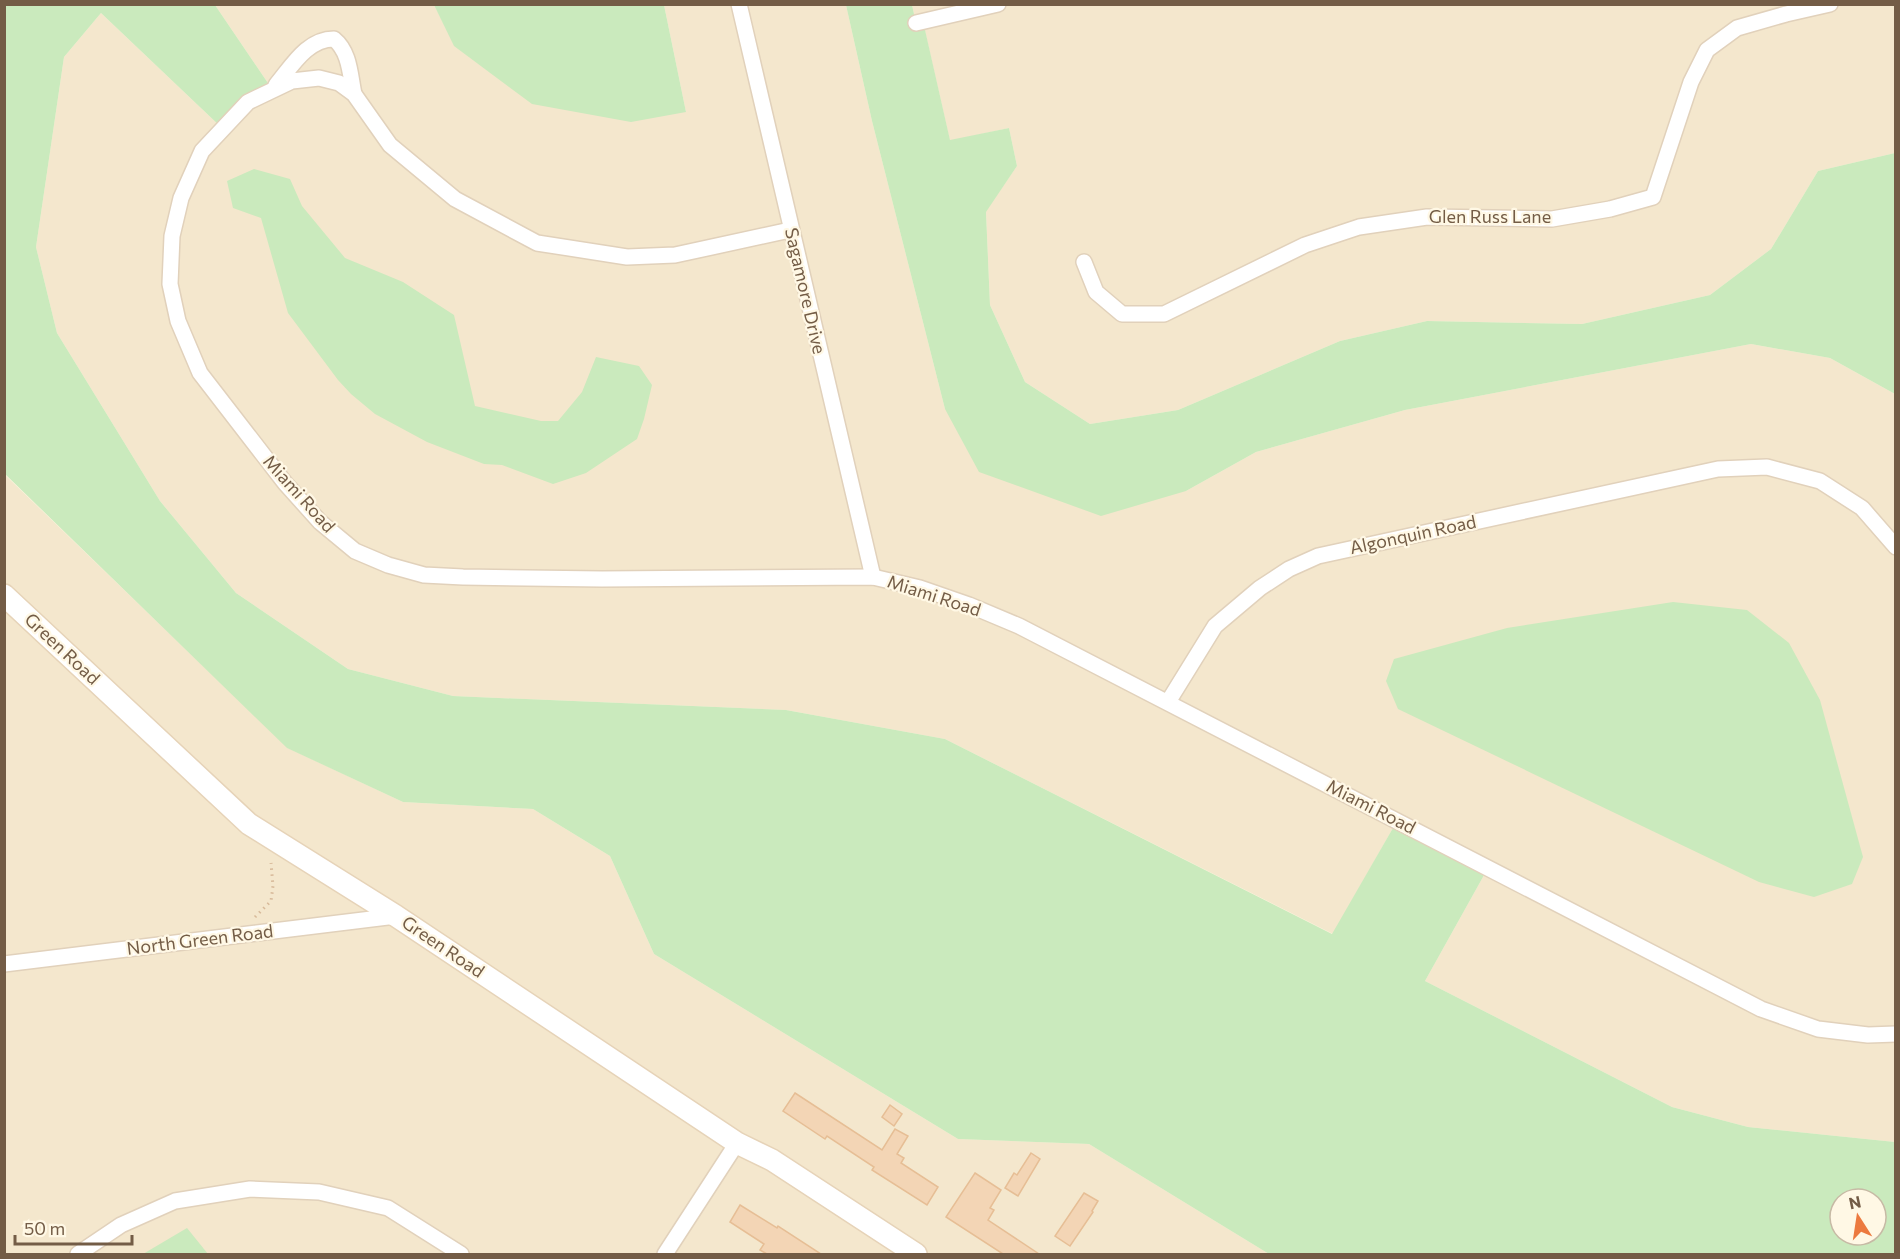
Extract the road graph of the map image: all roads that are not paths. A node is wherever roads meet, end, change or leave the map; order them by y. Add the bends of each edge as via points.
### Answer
1 (739, 4) edge
2 (998, 4) edge
3 (1830, 4) edge
4 (916, 23) dead end
5 (272, 89) junction
6 (354, 94) junction
7 (790, 230) junction
8 (1084, 262) dead end
9 (1896, 547) edge
10 (873, 577) junction
11 (8, 605) edge
12 (1168, 702) junction
13 (396, 916) junction
14 (4, 964) edge
15 (1896, 1034) edge
16 (737, 1143) junction
17 (78, 1254) edge
18 (461, 1254) edge
19 (665, 1254) edge
20 (916, 1254) edge

1 - 7 street, Sagamore Drive
2 - 4 street
3 - 8 street, Glen Russ Lane via 1737,28 1707,50 1691,82 1653,197 1552,219 1427,217 1359,226 1305,245 1164,314 1122,314 1096,292
5 - 6 street, Miami Road via 292,81 319,78 339,82
5 - 6 street via 310,45 334,39 341,45 348,63
5 - 10 street, Miami Road via 248,102 202,151 182,198 172,236 170,284 178,321 200,373 285,483 320,522 355,551 388,566 424,575 463,577
6 - 7 street via 390,145 455,199 537,243 627,257 675,255
7 - 10 street, Sagamore Drive
9 - 12 street, Algonquin Road via 1862,508 1820,481 1767,467 1718,469 1318,556 1289,568 1215,626
10 - 12 street, Miami Road via 920,588 1019,626
11 - 13 main road, Green Road via 249,824
12 - 15 street, Miami Road via 1761,1009 1818,1029
13 - 14 street, North Green Road
13 - 16 main road, Green Road
16 - 19 street
16 - 20 main road, Green Road via 772,1160
17 - 18 street via 121,1225 176,1201 250,1189 319,1192 388,1208

